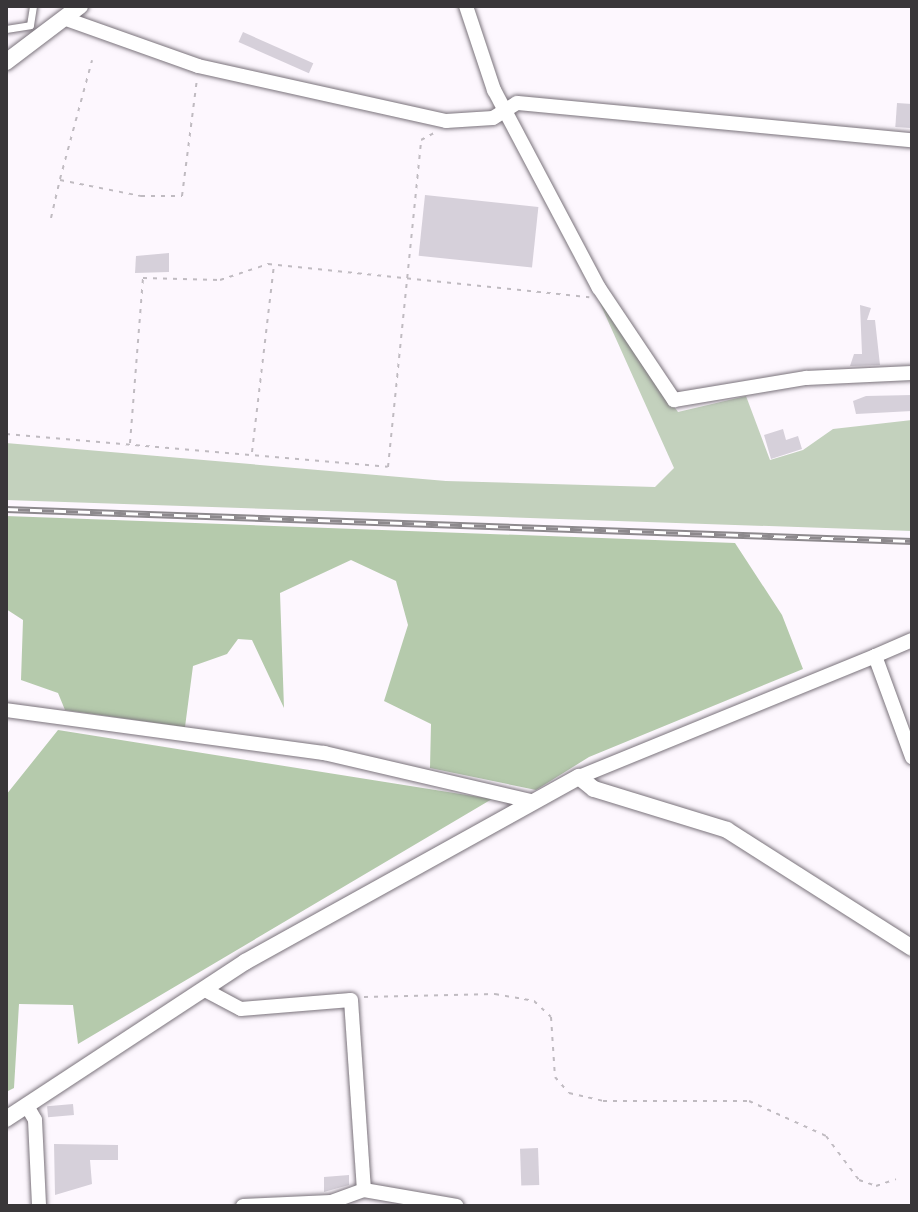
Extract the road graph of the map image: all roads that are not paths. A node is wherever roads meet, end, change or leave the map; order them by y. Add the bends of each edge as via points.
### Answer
1 (33, 6) edge
2 (80, 6) edge
3 (466, 6) edge
4 (66, 19) junction
5 (6, 29) edge
6 (6, 62) edge
7 (506, 111) junction
8 (912, 140) edge
9 (912, 373) edge
10 (912, 640) edge
11 (875, 656) junction
12 (6, 710) edge
13 (912, 757) edge
14 (579, 777) junction
15 (531, 801) junction
16 (912, 948) edge
17 (207, 991) junction
18 (27, 1106) junction
19 (6, 1119) edge
20 (364, 1190) junction
21 (331, 1204) edge
22 (39, 1206) edge
23 (243, 1206) edge
24 (457, 1206) edge

1 - 5 lane via 30,25
2 - 4 street
3 - 7 street via 469,30
4 - 6 street
4 - 7 street via 198,66 446,121
7 - 8 street via 517,103
7 - 9 street via 599,288 674,400 806,378
10 - 11 street
11 - 13 street
11 - 14 street
12 - 15 street via 324,753
14 - 15 street
14 - 16 street via 594,789 727,830
15 - 17 street via 245,962
17 - 18 street
17 - 20 street via 241,1009 351,1000
18 - 19 street
18 - 22 street via 35,1120
20 - 21 street
20 - 24 street
21 - 23 street

